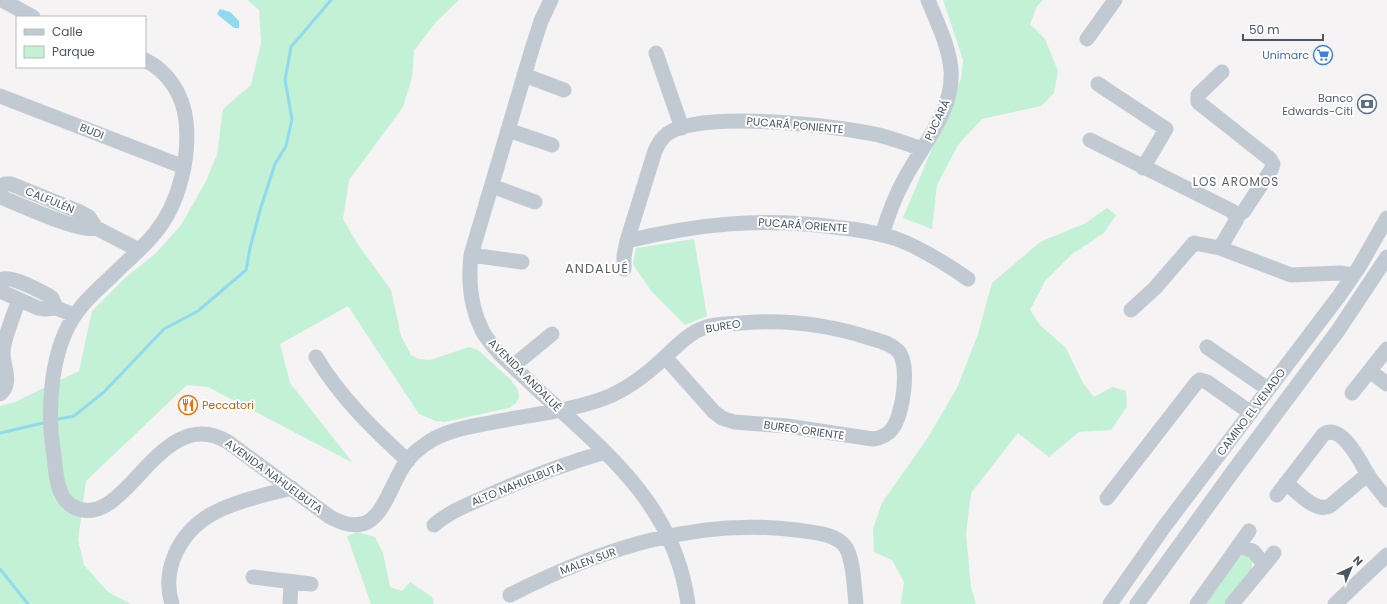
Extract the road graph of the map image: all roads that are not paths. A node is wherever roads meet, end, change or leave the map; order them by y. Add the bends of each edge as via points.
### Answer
1 (2, 0) edge
2 (551, 0) edge
3 (928, 0) edge
4 (1114, 0) edge
5 (31, 16) edge
6 (1087, 38) dead end
7 (656, 53) dead end
8 (146, 61) edge
9 (1222, 72) dead end
10 (524, 75) junction
11 (1098, 84) dead end
12 (564, 90) dead end
13 (0, 96) edge
14 (682, 128) junction
15 (508, 130) junction
16 (1090, 140) dead end
17 (552, 145) dead end
18 (922, 149) junction
19 (184, 167) junction
20 (1143, 168) junction
21 (492, 186) junction
22 (0, 188) edge
23 (0, 195) edge
24 (535, 202) dead end
25 (1236, 217) junction
26 (1387, 218) edge
27 (96, 228) junction
28 (882, 235) junction
29 (627, 241) junction
30 (1220, 248) junction
31 (139, 250) junction
32 (471, 255) junction
33 (1387, 257) edge
34 (522, 262) dead end
35 (624, 269) dead end
36 (1353, 275) junction
37 (968, 279) dead end
38 (0, 280) edge
39 (0, 291) edge
40 (19, 300) junction
41 (56, 308) junction
42 (1131, 310) dead end
43 (74, 315) junction
44 (552, 334) dead end
45 (1207, 347) dead end
46 (1387, 349) edge
47 (316, 357) dead end
48 (665, 357) junction
49 (903, 357) joint
50 (513, 366) junction
51 (1370, 371) junction
52 (1387, 384) edge
53 (537, 388) junction
54 (1268, 389) junction
55 (1352, 393) dead end
56 (0, 394) edge
57 (559, 409) junction
58 (1251, 413) junction
59 (528, 416) junction
60 (605, 452) junction
61 (408, 461) junction
62 (1368, 474) junction
63 (292, 488) junction
64 (1107, 498) dead end
65 (1387, 500) edge
66 (434, 525) dead end
67 (1249, 531) dead end
68 (669, 536) junction
69 (1152, 544) junction
70 (1238, 546) junction
71 (1274, 553) dead end
72 (1387, 555) edge
73 (1170, 557) junction
74 (1264, 564) junction
75 (254, 578) dead end
76 (291, 582) junction
77 (311, 584) dead end
78 (510, 595) dead end
79 (172, 604) edge
80 (290, 604) edge
81 (688, 604) edge
82 (856, 604) edge
83 (1110, 604) edge
84 (1137, 604) edge
85 (1197, 604) edge
86 (1232, 604) edge
87 (1335, 604) edge

1 - 5 street
2 - 10 street, AVENIDA ANDALUÉ via 541,21
3 - 18 street, PUCARÁ via 949,56 951,80 948,98 939,121
4 - 6 street
7 - 14 street
8 - 19 street, AVENIDA NAHUELBUTA via 168,77 180,97 187,129
9 - 25 street via 1198,95 1198,102 1273,164 1247,207
10 - 12 street
10 - 15 street, AVENIDA ANDALUÉ
11 - 20 street via 1166,129
13 - 19 street, BUDI
14 - 18 street, PUCARÁ PONIENTE via 740,121 786,123 880,135
14 - 29 street, PUCARÁ PONIENTE via 667,134 654,151
15 - 17 street
15 - 21 street, AVENIDA ANDALUÉ
16 - 20 street
18 - 28 street, PUCARÁ via 897,193
19 - 31 street, AVENIDA NAHUELBUTA via 168,214
20 - 25 street via 1232,211
21 - 24 street
21 - 32 street, AVENIDA ANDALUÉ
22 - 27 street, CALFULÉN via 5,184 11,184 80,212 89,217
23 - 27 street, CALFULÉN via 77,227 92,230
25 - 30 street
26 - 36 street, CAMINO EL VENADO
27 - 31 street, CALFULÉN
28 - 29 street, PUCARÁ ORIENTE via 828,226 755,221 699,226
28 - 37 street, PUCARÁ ORIENTE via 919,250
29 - 35 street, PUCARÁ PONIENTE
30 - 36 street via 1291,275
30 - 42 street via 1192,244 1155,288
31 - 43 street, AVENIDA NAHUELBUTA via 88,298
32 - 34 street
32 - 50 street, AVENIDA ANDALUÉ via 470,286 477,317 491,342
33 - 73 street, CAMINO EL VENADO via 1337,332
36 - 54 street, CAMINO EL VENADO
38 - 41 street via 14,280 48,295
39 - 40 street
40 - 41 street via 45,309
40 - 56 street via 3,347 7,380
41 - 43 street
43 - 63 street, AVENIDA NAHUELBUTA via 59,351 49,404 60,492 72,506 86,510 98,508 111,501 170,445 182,437 197,433 211,434 223,439
44 - 50 street
45 - 54 street
46 - 51 street
47 - 61 street via 332,382 358,413
48 - 49 street, BUREO via 690,334 706,327 783,321 818,324 846,331 892,346
48 - 49 street, BUREO ORIENTE via 714,412 728,420 873,439 886,435 896,423 903,389
48 - 57 street, BUREO via 636,382 615,394 593,402
50 - 53 street, AVENIDA ANDALUÉ
51 - 52 street
51 - 55 street
53 - 57 street, AVENIDA ANDALUÉ
53 - 59 street via 537,403
54 - 58 street, CAMINO EL VENADO
57 - 59 street, AVENIDA NAHUELBUTA
57 - 60 street, AVENIDA ANDALUÉ
58 - 64 street via 1207,382 1200,380
58 - 69 street, CAMINO EL VENADO
59 - 61 street, AVENIDA NAHUELBUTA via 442,435 425,444
60 - 66 street, ALTO NAHUELBUTA via 515,483 456,510
60 - 68 street, AVENIDA ANDALUÉ via 639,489
61 - 63 street, AVENIDA NAHUELBUTA via 382,509 373,519 363,524 354,526 337,521
62 - 62 street via 1345,440 1333,431 1328,431 1281,489 1324,509 1331,506
62 - 65 street
63 - 79 street via 220,510 200,522 178,548 170,568 169,588
67 - 70 street
68 - 78 street, MALEN SUR via 632,545 583,562
68 - 81 street, AVENIDA ANDALUÉ via 679,562
68 - 82 street, MALEN SUR via 710,528 760,526 821,534 842,543 850,555
69 - 73 street
69 - 83 street, CAMINO EL VENADO
70 - 74 street via 1253,551
70 - 85 street
71 - 74 street
72 - 87 street
73 - 84 street, CAMINO EL VENADO
74 - 86 street
75 - 76 street
76 - 77 street
76 - 80 street

